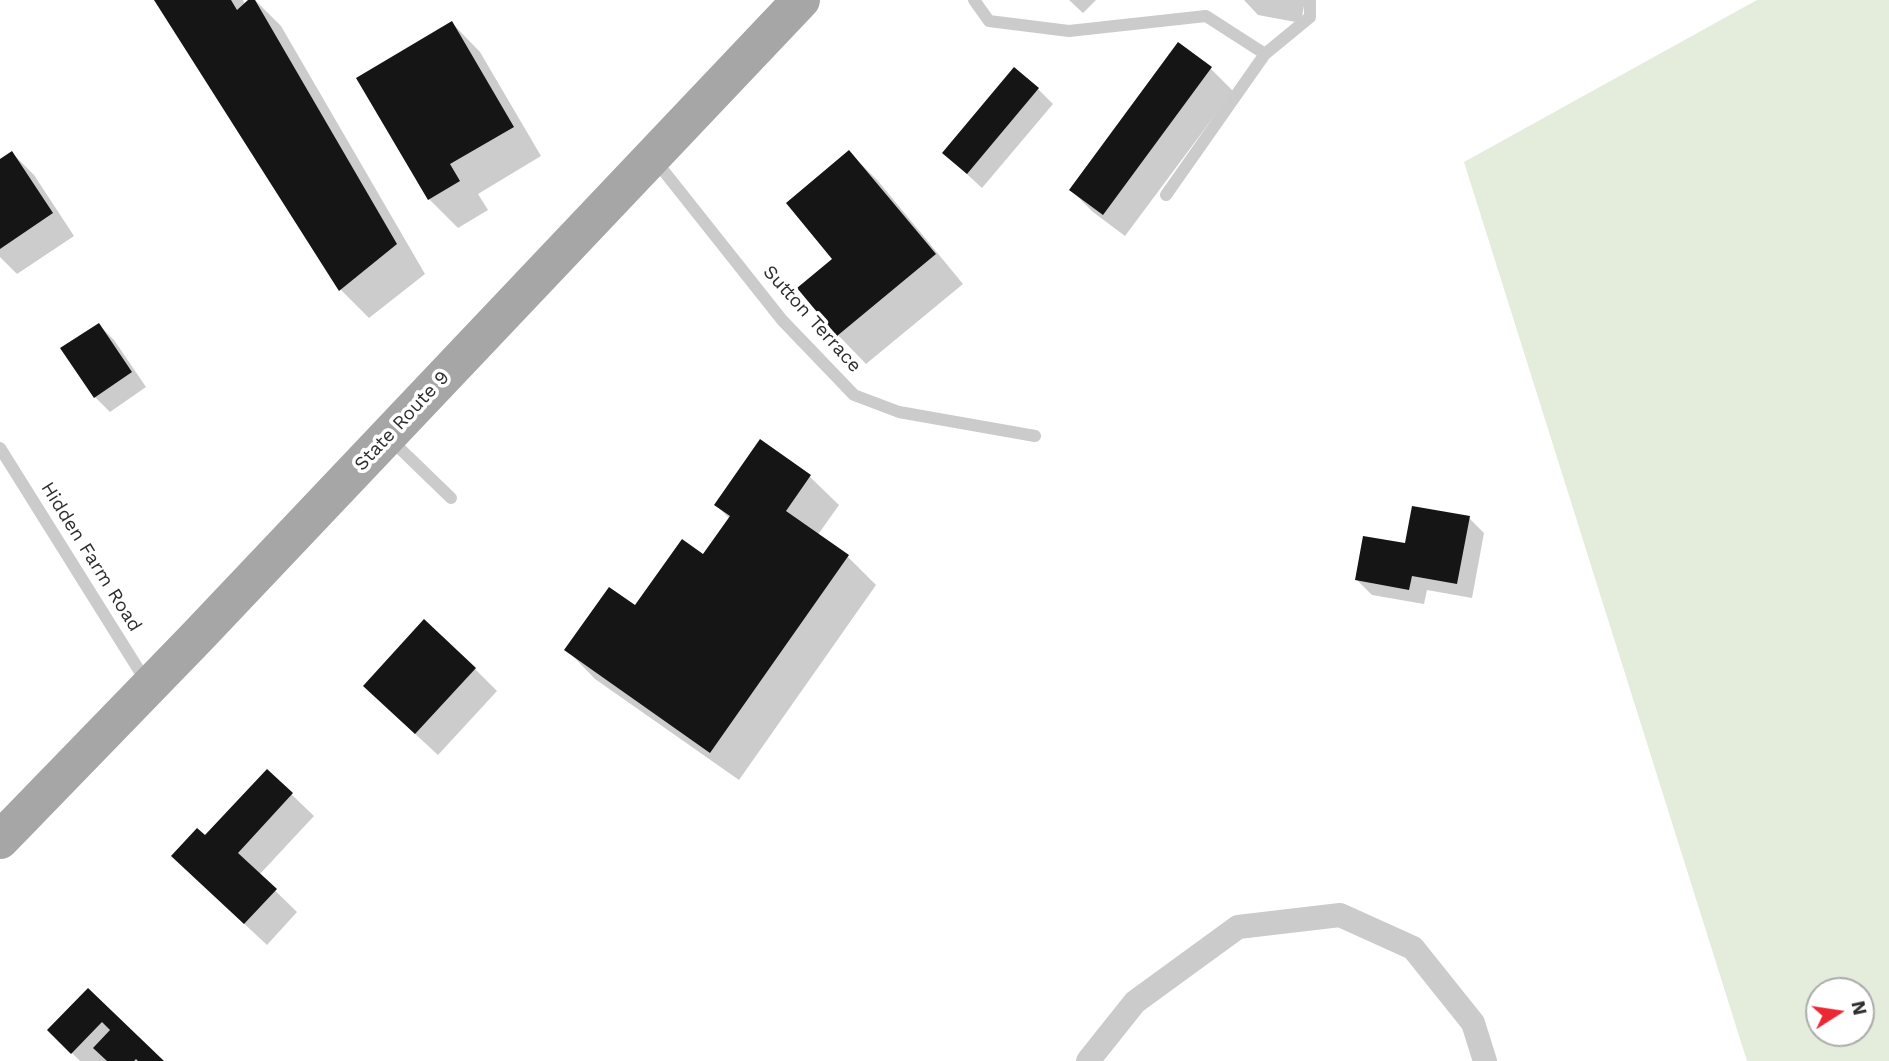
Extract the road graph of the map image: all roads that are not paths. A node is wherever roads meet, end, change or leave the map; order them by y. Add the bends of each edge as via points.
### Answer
1 (802, 0) edge
2 (974, 0) edge
3 (1310, 0) edge
4 (1265, 54) junction
5 (652, 156) junction
6 (1166, 195) dead end
7 (387, 436) junction
8 (1035, 436) dead end
9 (0, 448) edge
10 (451, 498) dead end
11 (149, 686) junction
12 (0, 840) edge
13 (1088, 1061) edge
14 (1485, 1061) edge

1 - 5 main road, State Route 9
2 - 4 lane via 989,21 1069,31 1206,16
3 - 4 lane via 1310,17
4 - 6 lane
5 - 7 main road, State Route 9
5 - 8 lane, Sutton Terrace via 782,320 855,395 899,412
7 - 10 lane
7 - 11 main road, State Route 9
9 - 11 lane, Hidden Farm Road
11 - 12 main road, State Route 9
13 - 14 street via 1135,1002 1238,927 1340,915 1412,948 1473,1023

